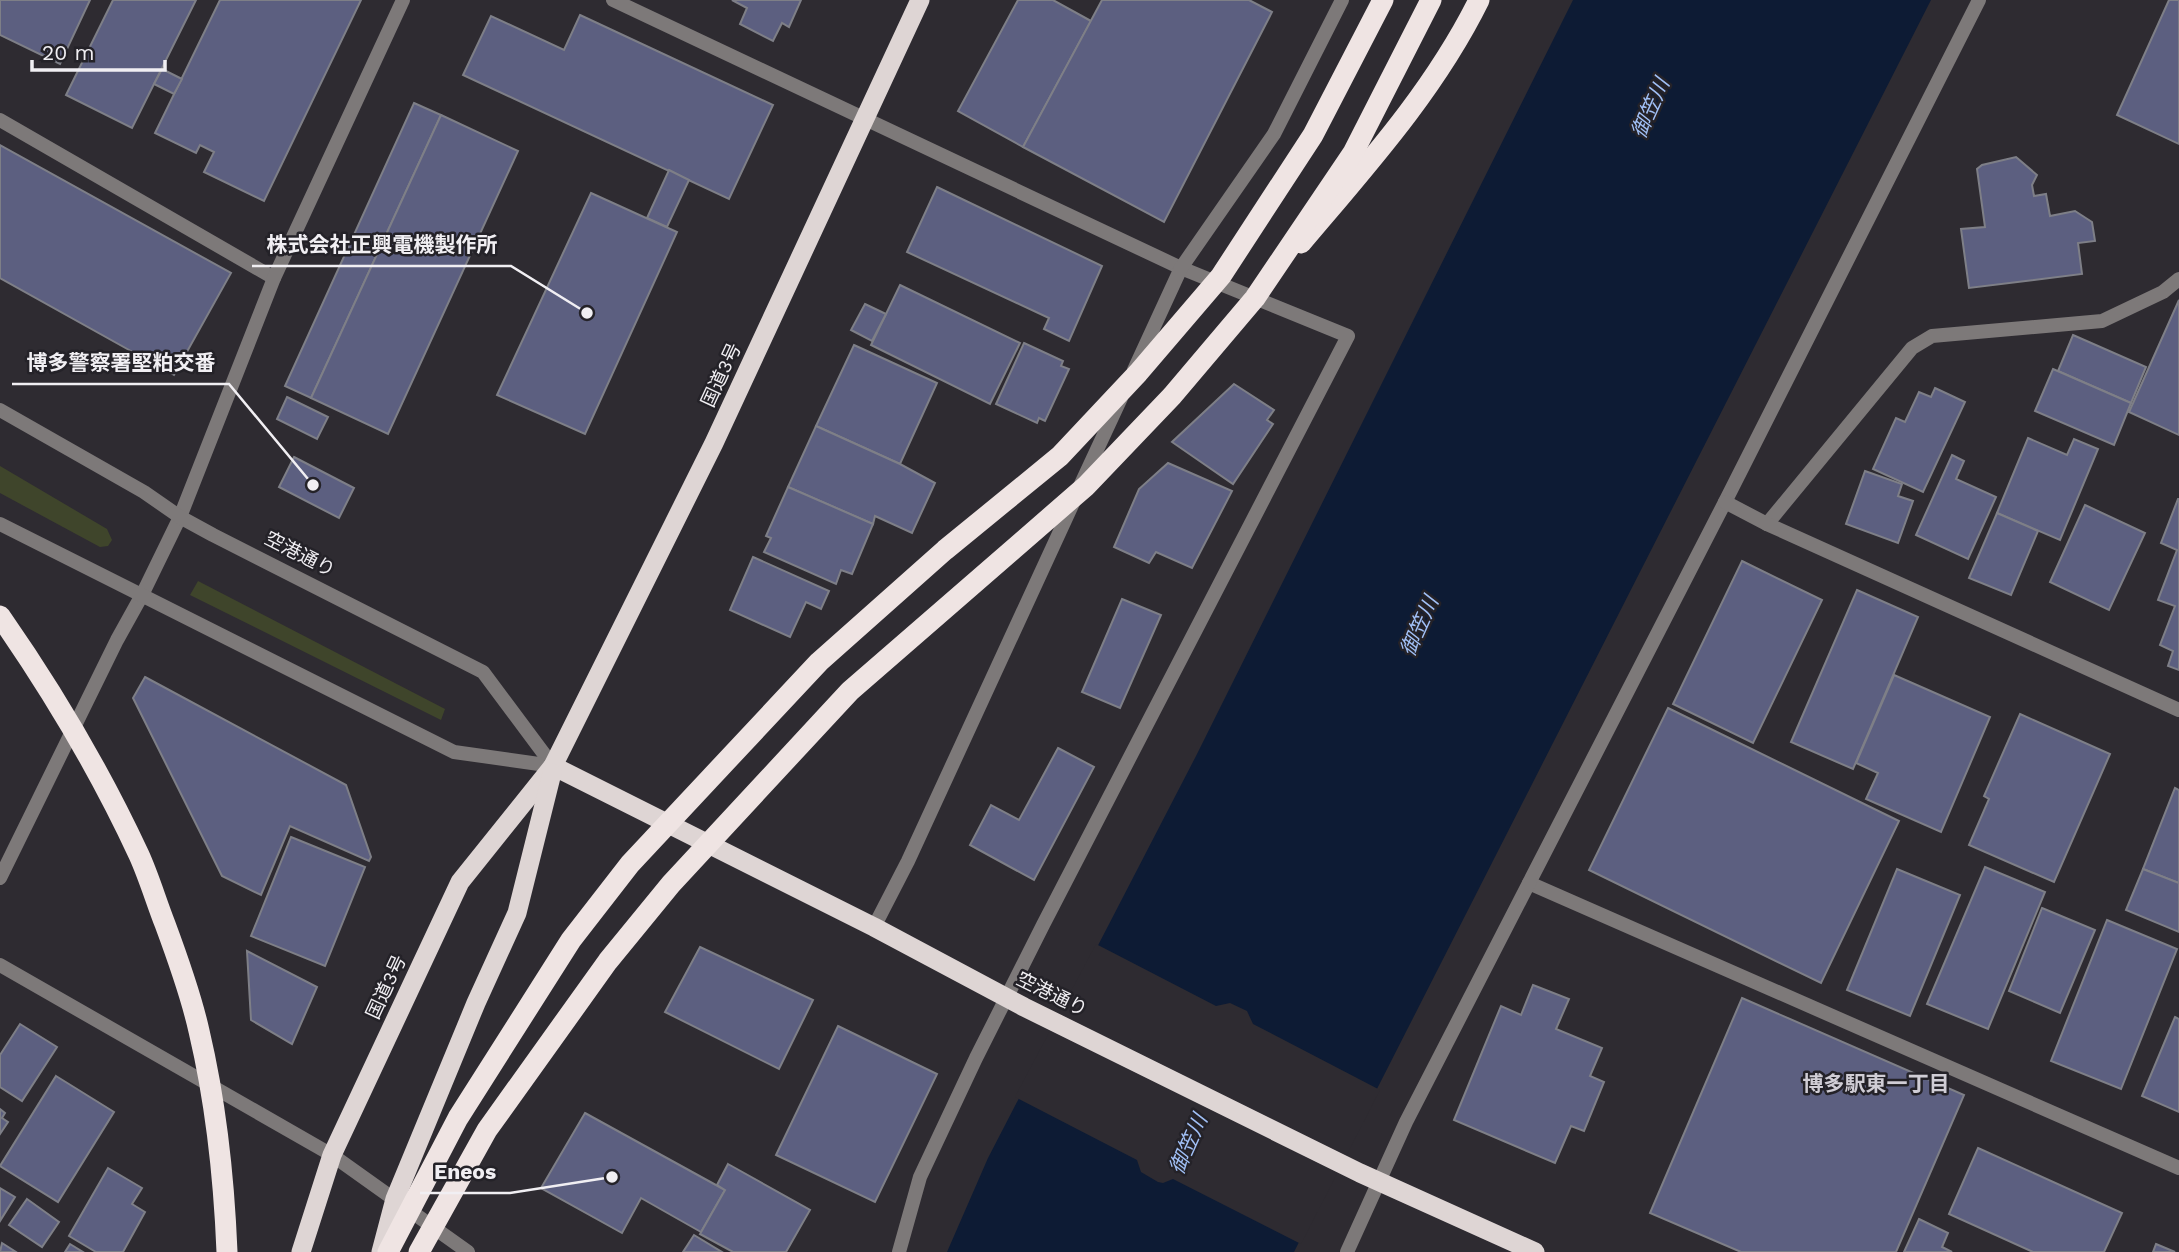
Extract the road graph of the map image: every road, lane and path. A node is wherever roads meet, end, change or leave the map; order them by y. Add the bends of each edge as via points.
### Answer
1 (403, 0) edge
2 (613, 0) edge
3 (920, 0) edge
4 (1342, 0) edge
5 (1383, 0) edge
6 (1431, 0) edge
7 (1479, 0) edge
8 (1979, 0) edge
9 (866, 119) junction
10 (0, 120) edge
11 (1181, 268) junction
12 (274, 278) junction
13 (2179, 278) edge
14 (1255, 298) junction
15 (0, 410) edge
16 (1725, 502) junction
17 (180, 517) junction
18 (0, 524) edge
19 (1767, 524) junction
20 (142, 595) junction
21 (0, 616) edge
22 (0, 628) edge
23 (2179, 710) edge
24 (554, 766) junction
25 (0, 878) edge
26 (1529, 883) junction
27 (874, 927) junction
28 (0, 965) edge
29 (1016, 1002) junction
30 (332, 1155) junction
31 (2179, 1168) edge
32 (1379, 1181) junction
33 (396, 1199) junction
34 (220, 1252) edge
35 (227, 1252) edge
36 (302, 1252) edge
37 (381, 1252) edge
38 (387, 1252) edge
39 (419, 1252) edge
40 (468, 1252) edge
41 (899, 1252) edge
42 (1347, 1252) edge
43 (1535, 1252) edge

1 - 12 street
2 - 9 street
3 - 9 highway, 国道3号
4 - 11 street via 1274,134
5 - 38 highway, bridge via 1313,135 1221,276 1146,363 1060,456 819,662 630,864 571,940 458,1118
6 - 14 highway, bridge via 1353,153
7 - 14 highway, bridge via 1415,105
8 - 16 street
9 - 11 street
9 - 24 highway, 国道3号 via 714,443
10 - 12 street
11 - 27 street
11 - 29 street via 1348,336 1042,925
12 - 17 street
13 - 19 street via 2163,292 2102,321 1932,336 1912,348
14 - 39 highway, bridge via 1172,396 1086,486 850,691 671,884 608,961 487,1130
15 - 17 street, 空港通り
16 - 19 street
16 - 26 street
17 - 20 street
17 - 24 street, 空港通り via 483,672
18 - 20 street, 空港通り
19 - 23 street
20 - 24 street, 空港通り via 454,752
20 - 25 street
21 - 35 highway, bridge via 92,761 140,857 178,959 199,1028 214,1103
22 - 34 highway via 87,765 133,859 171,960 207,1106
24 - 27 highway, 空港通り
24 - 30 highway, 国道3号 via 460,882
24 - 33 highway, 国道3号 via 517,913
26 - 31 street
26 - 32 street
27 - 29 highway, 空港通り
28 - 30 street
29 - 32 highway, 空港通り
29 - 41 street via 920,1177
30 - 33 street
30 - 36 highway, 国道3号
32 - 42 street
32 - 43 highway, 空港通り
33 - 37 highway, 国道3号
33 - 40 street

